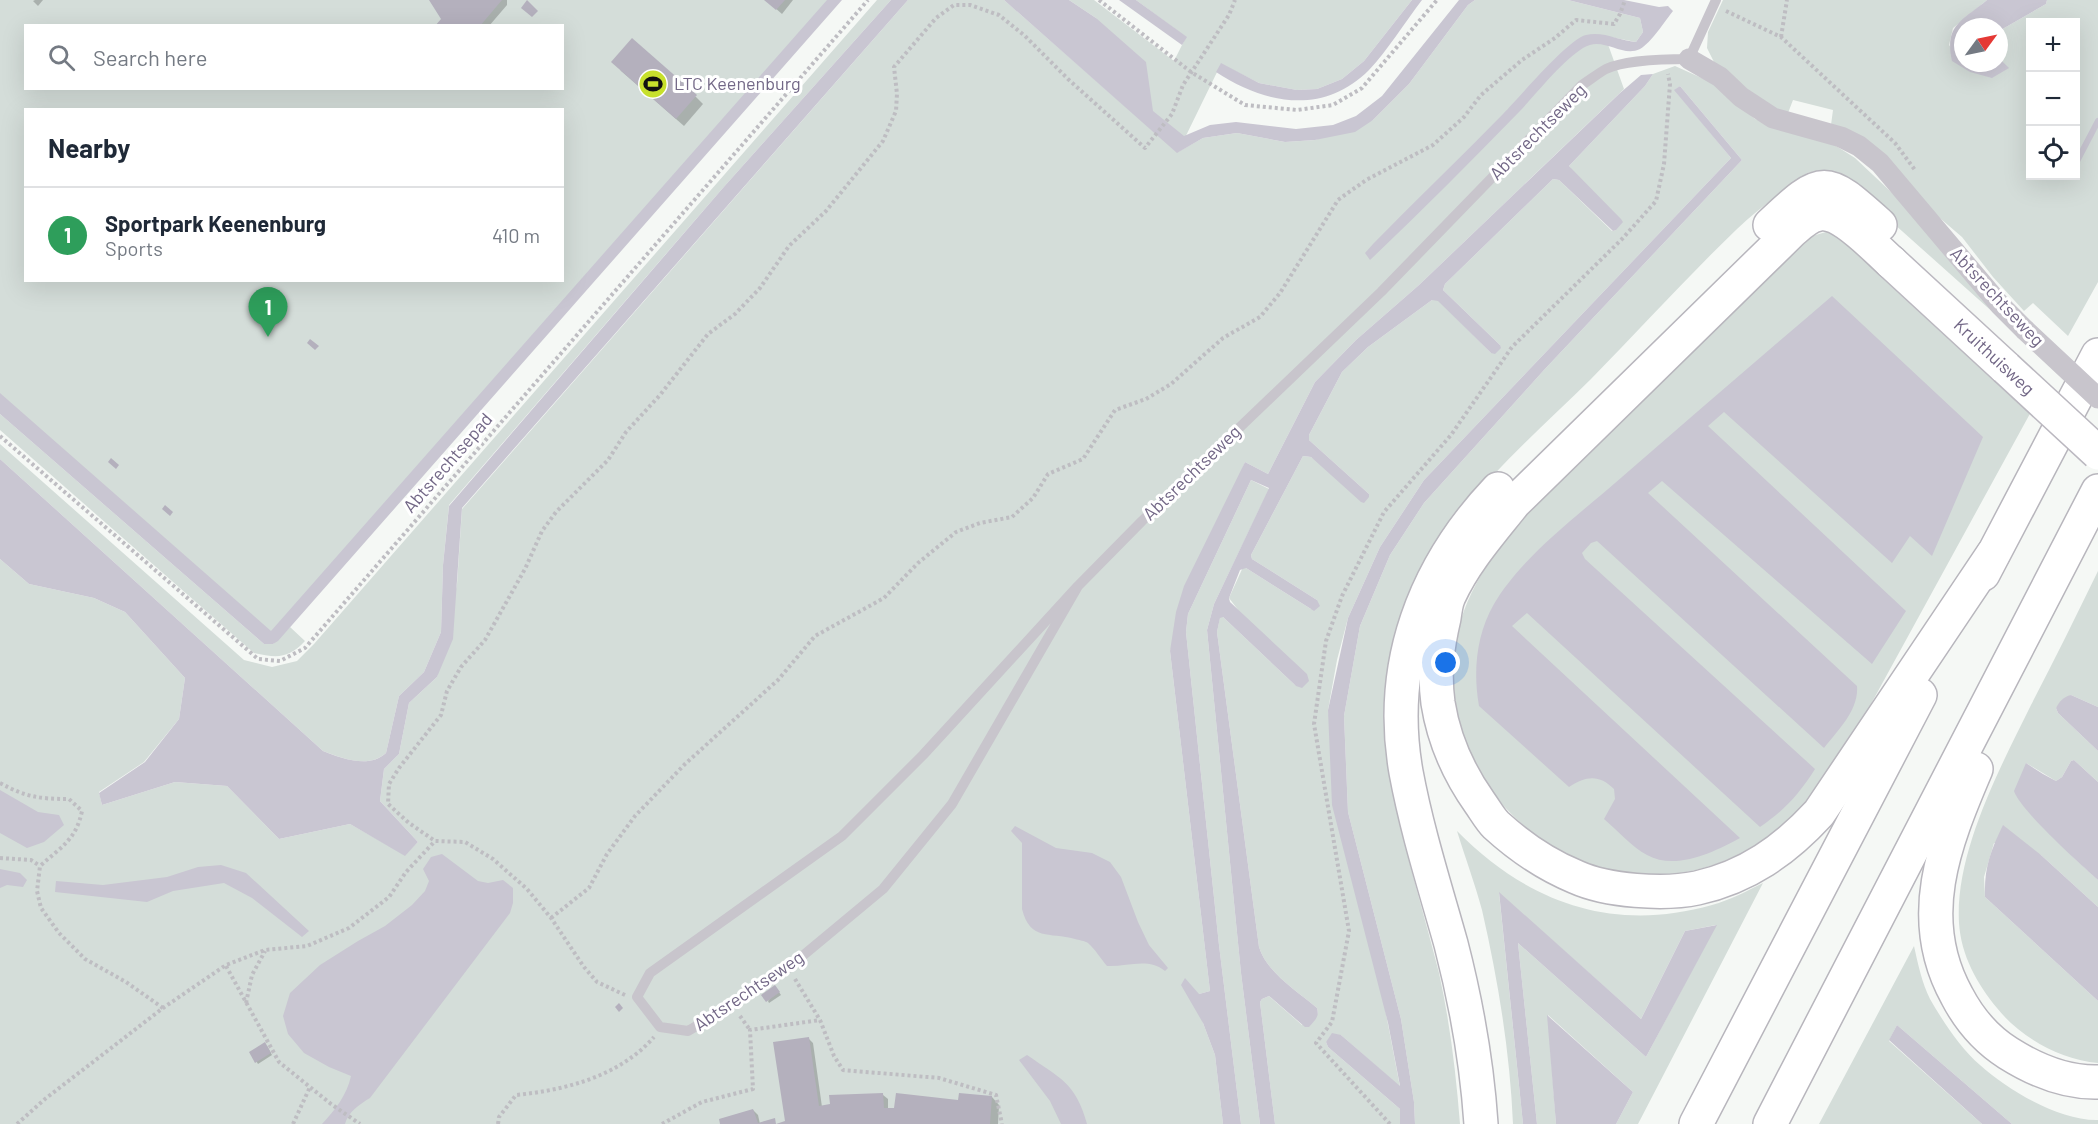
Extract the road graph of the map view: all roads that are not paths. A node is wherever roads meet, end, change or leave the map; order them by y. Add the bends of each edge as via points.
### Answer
1 (1714, 2) edge
2 (1689, 59) junction
3 (1897, 255) junction
4 (2015, 349) junction
5 (2098, 355) edge
6 (2098, 398) edge
7 (2098, 426) edge
8 (2098, 453) edge
9 (2091, 504) edge
10 (1994, 554) junction
11 (1078, 586) junction
12 (2098, 1083) edge
13 (1481, 1124) edge
14 (1696, 1124) edge
15 (1770, 1124) edge

1 - 2 lane
2 - 4 street, Abtsrechtseweg via 1720,77 1741,98 1773,118 1841,137 1873,158 2000,305
2 - 11 lane, Abtsrechtseweg via 1617,66 1582,85 1381,292
3 - 4 main road, Kruithuisweg
3 - 10 main road via 1830,214 1808,218 1514,502 1476,551 1449,597 1437,648 1436,686 1446,742 1467,785 1495,824 1534,854 1577,878 1653,892 1696,888 1728,878 1763,862 1792,841 1819,813
3 - 13 main road via 1842,192 1818,187 1798,199 1496,491 1468,523 1432,580 1416,619 1406,660 1402,731 1414,810 1463,1001
4 - 6 street, Abtsrechtseweg, bridge
4 - 7 main road, Kruithuisweg
4 - 8 main road, Kruithuisweg, bridge
5 - 10 main road
9 - 12 main road via 1955,818 1939,876 1935,923 1948,982 1965,1012 1994,1044 2056,1076
9 - 15 main road
10 - 14 main road
11 - 11 lane, Abtsrechtseweg via 952,804 883,889 788,968 732,1005 688,1031 660,1027 637,997 650,973 842,836

